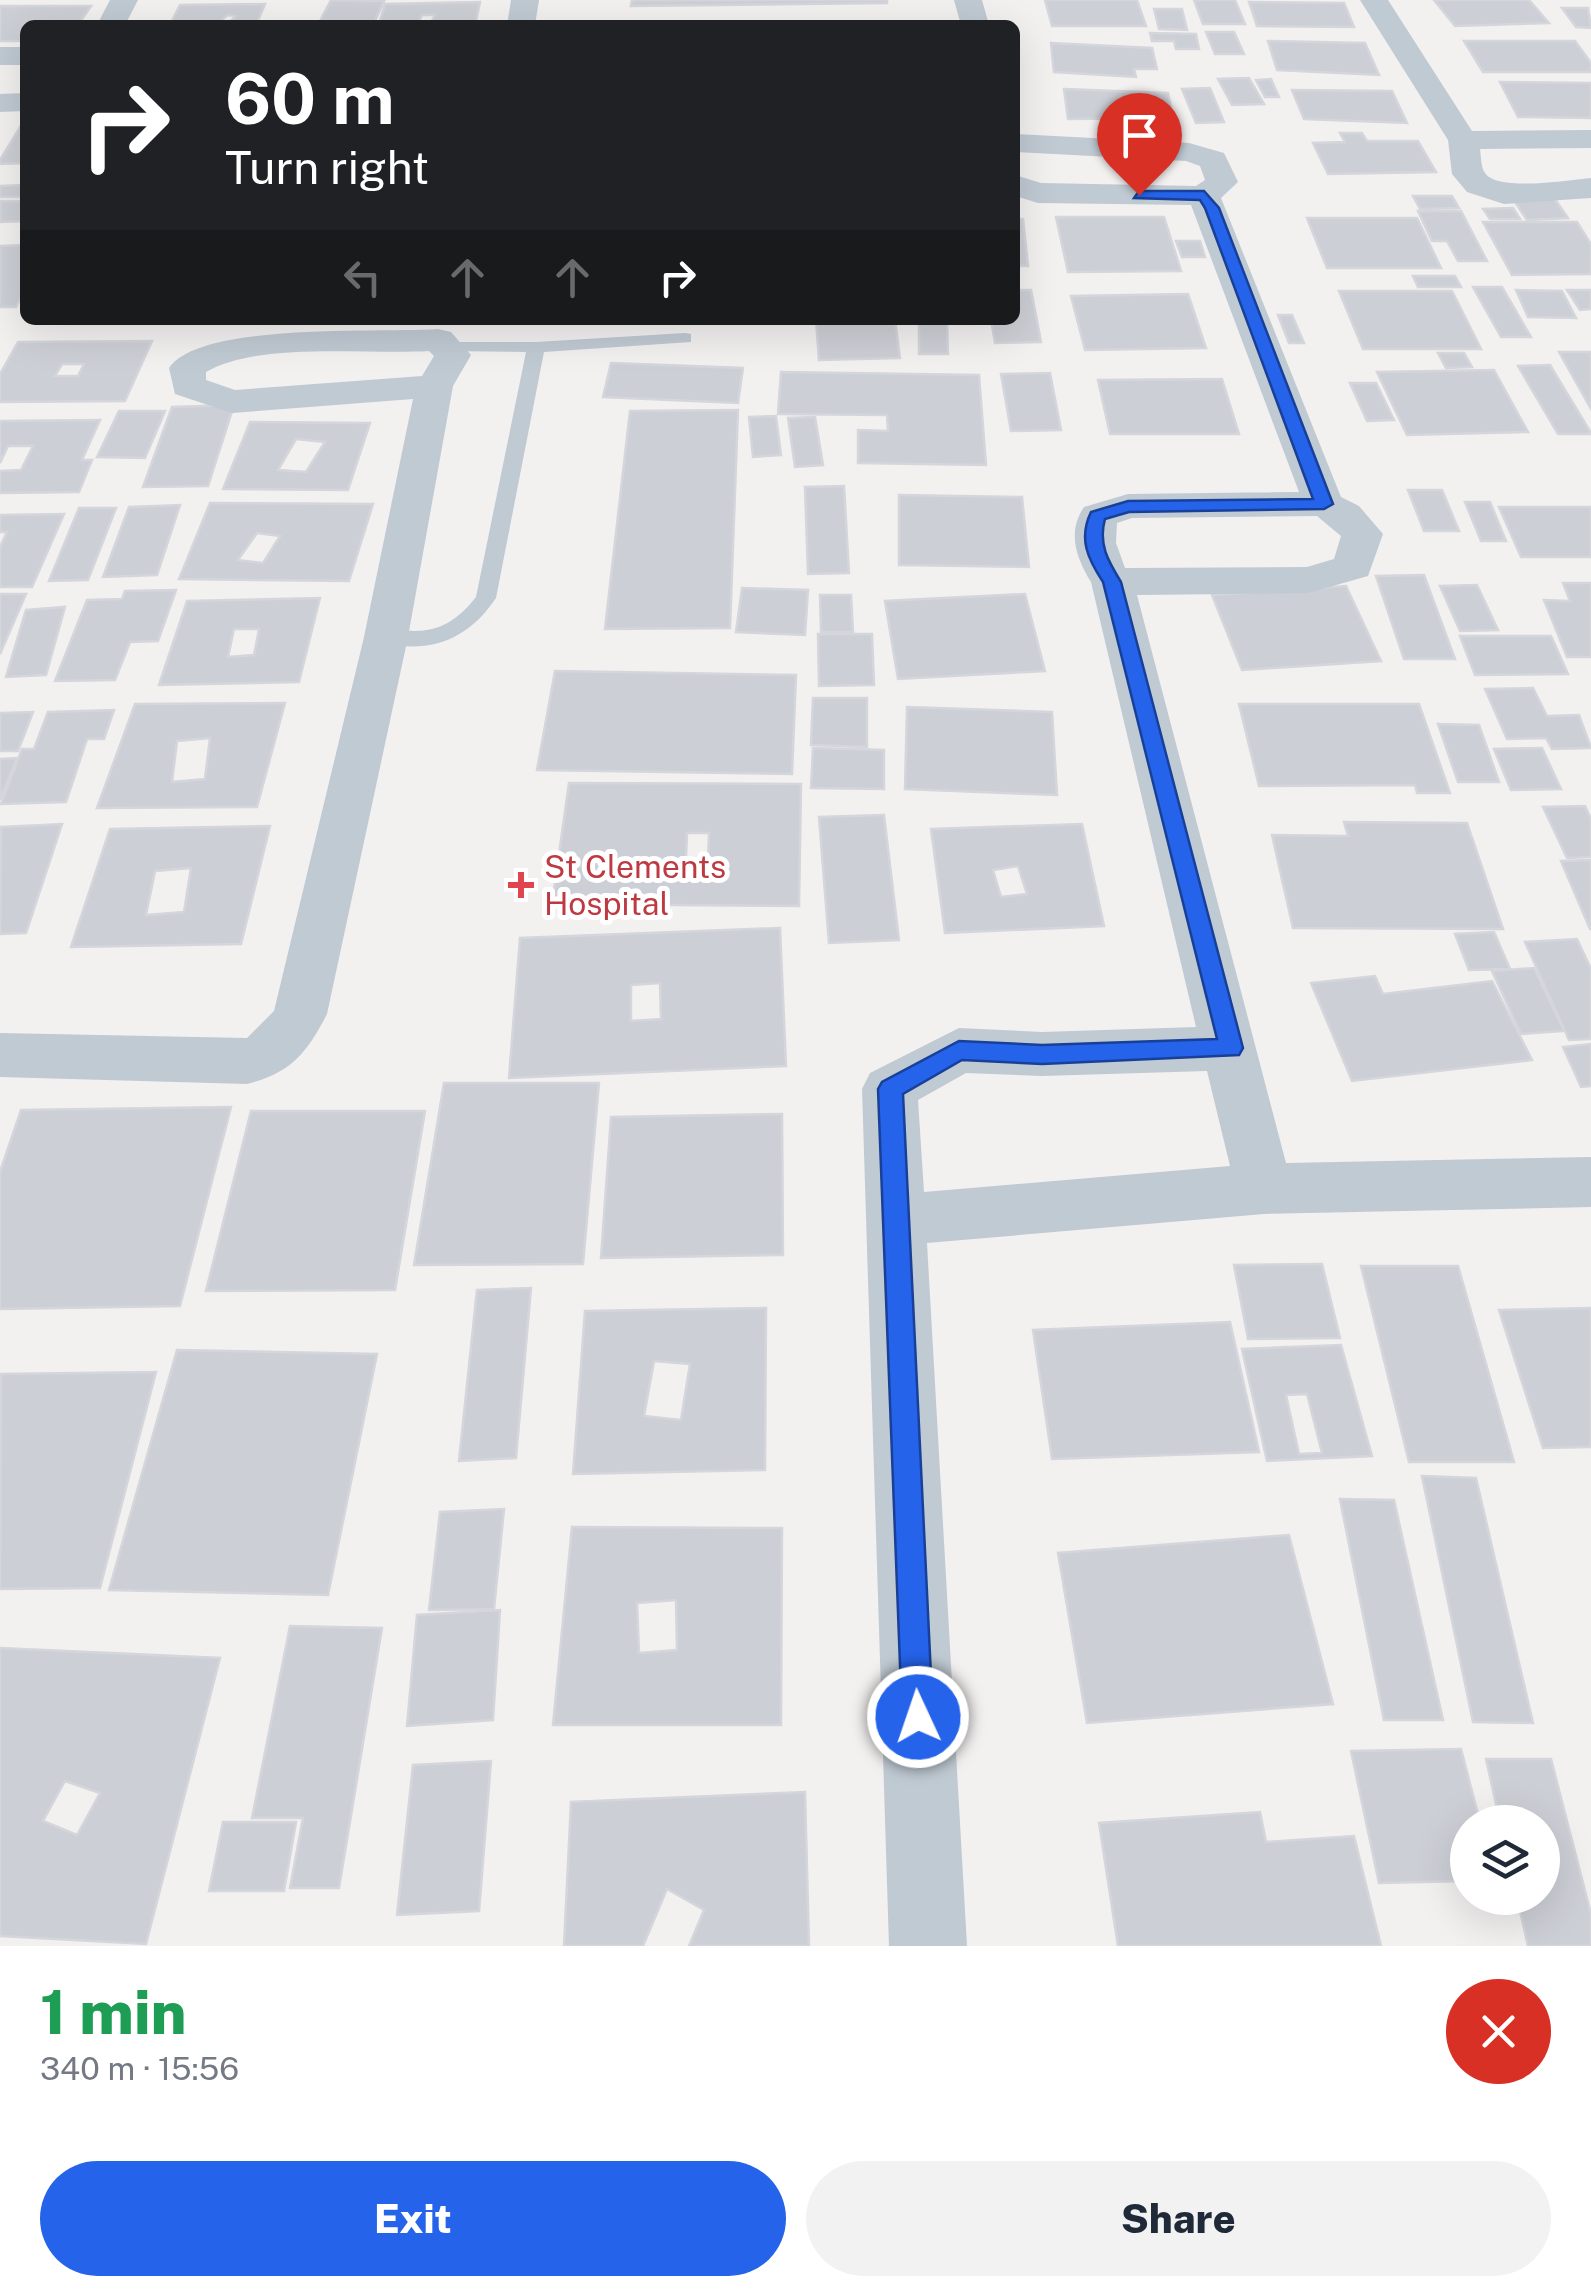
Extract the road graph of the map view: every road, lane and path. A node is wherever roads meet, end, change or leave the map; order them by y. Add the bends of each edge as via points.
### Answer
1 (1374, 0) edge
2 (1591, 139) edge
3 (1463, 140) junction
4 (1020, 143) edge
5 (1020, 186) edge
6 (1591, 188) edge
7 (1204, 196) junction
8 (685, 338) dead end
9 (536, 346) junction
10 (442, 366) junction
11 (1324, 504) junction
12 (1112, 582) junction
13 (386, 638) junction
14 (1231, 1048) junction
15 (0, 1055) edge
16 (1591, 1182) edge
17 (1264, 1188) junction
18 (895, 1220) junction
19 (928, 1946) edge

1 - 3 street
2 - 3 street
3 - 6 street via 1468,174 1478,186 1504,194
4 - 7 street via 1189,152 1213,160 1222,182
5 - 7 street via 1038,193
7 - 11 street
8 - 9 lane
9 - 10 lane
9 - 13 lane via 486,598 466,626 426,642
10 - 10 street via 232,402 188,386 187,368 216,352 265,345 438,340
10 - 13 street
11 - 12 street via 1128,506 1098,516 1092,534
11 - 12 street via 1362,534 1352,567 1308,580
12 - 14 street
13 - 15 street via 300,1014 286,1040 268,1058 247,1061
14 - 17 street
14 - 18 street via 959,1050 890,1089
16 - 17 street
17 - 18 street
18 - 19 street

